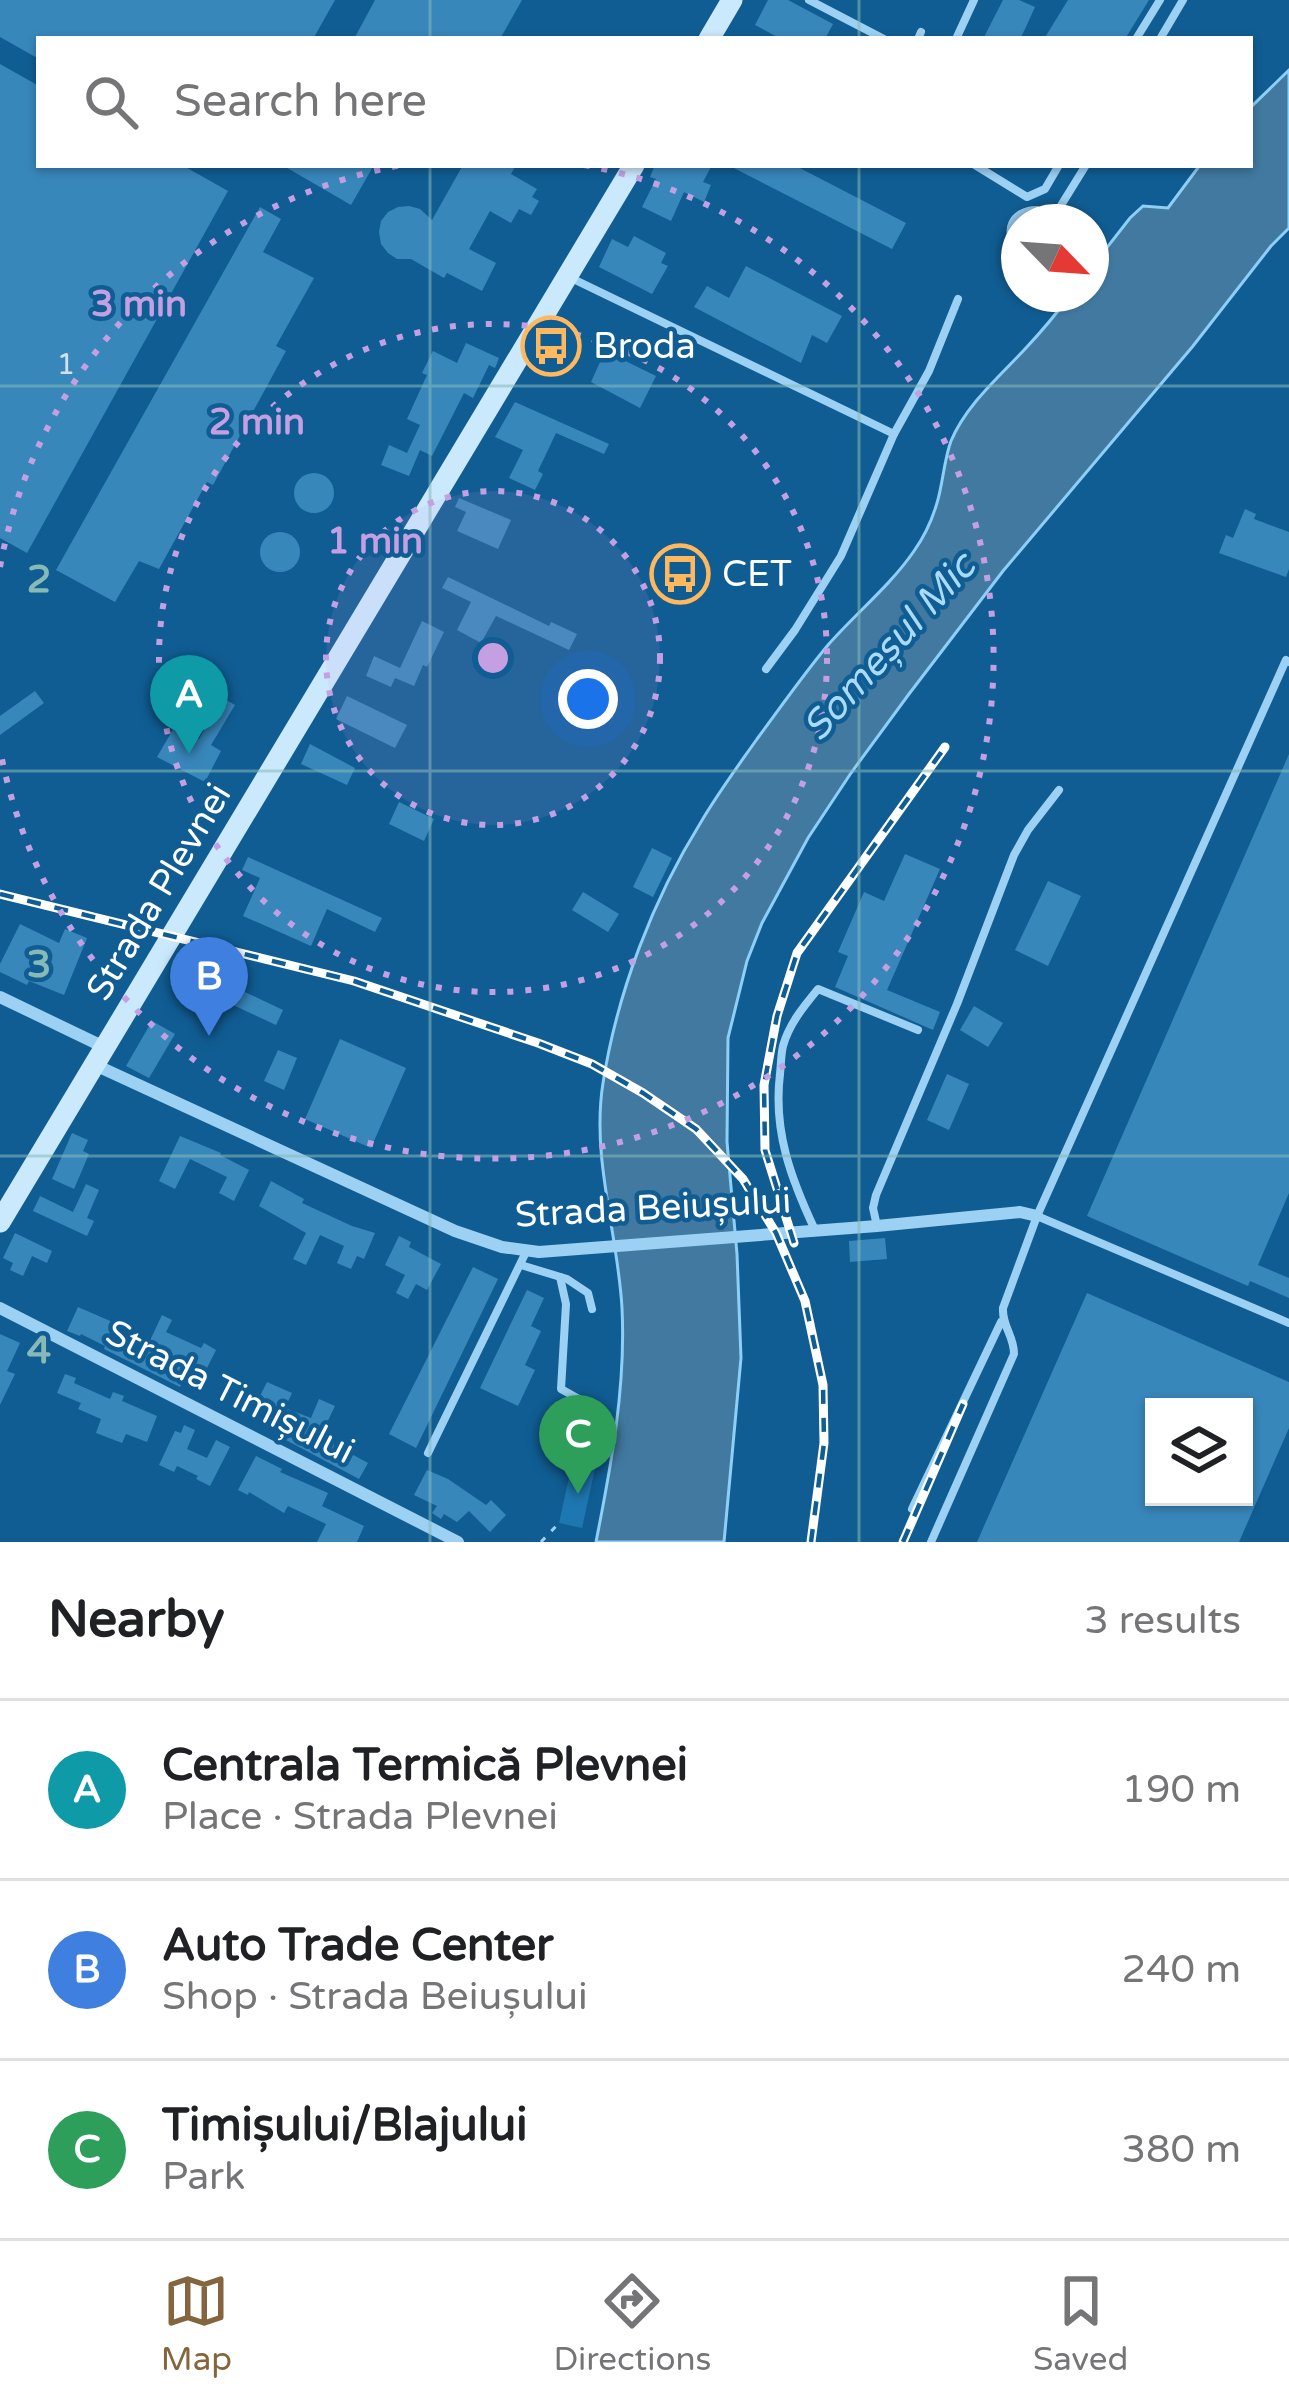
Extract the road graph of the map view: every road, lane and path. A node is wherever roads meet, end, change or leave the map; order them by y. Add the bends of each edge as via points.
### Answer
1 (732, 0) edge
2 (809, 0) edge
3 (974, 0) edge
4 (1160, 0) edge
5 (1183, 0) edge
6 (711, 36) edge
7 (878, 36) edge
8 (957, 36) edge
9 (1138, 36) edge
10 (1162, 36) edge
11 (632, 168) edge
12 (980, 168) edge
13 (1057, 168) edge
14 (1084, 168) edge
15 (1062, 204) edge
16 (568, 276) junction
17 (958, 299) dead end
18 (894, 434) junction
19 (1288, 658) edge
20 (766, 669) dead end
21 (1059, 790) dead end
22 (0, 997) edge
23 (918, 1030) dead end
24 (99, 1056) junction
25 (1037, 1216) junction
26 (0, 1222) edge
27 (877, 1226) junction
28 (815, 1230) junction
29 (533, 1251) junction
30 (521, 1265) junction
31 (560, 1277) junction
32 (0, 1308) edge
33 (592, 1309) dead end
34 (1002, 1321) junction
35 (1289, 1323) edge
36 (585, 1433) dead end
37 (428, 1453) dead end
38 (912, 1509) dead end
39 (559, 1523) dead end
40 (433, 1528) junction
41 (425, 1542) edge
42 (458, 1542) edge
43 (541, 1542) edge
44 (931, 1542) edge

1 - 6 main road
2 - 7 lane
3 - 8 lane
4 - 9 lane
5 - 10 lane
11 - 16 main road, Strada Plevnei
12 - 13 lane via 1027,196 1045,189
14 - 15 lane
16 - 18 lane
16 - 24 main road, Strada Plevnei
17 - 18 lane
18 - 20 lane via 841,556
19 - 25 lane
21 - 27 lane via 1014,855 875,1195
22 - 24 street, Strada Beiușului
23 - 28 lane via 818,989 798,1014 783,1046 780,1135
24 - 26 main road, Strada Plevnei
24 - 29 street, Strada Beiușului via 454,1231
25 - 27 street, Strada Beiușului
25 - 34 lane
25 - 35 lane
27 - 28 street, Strada Beiușului
28 - 29 street, Strada Beiușului
29 - 30 lane
30 - 31 lane
30 - 37 lane
31 - 33 lane via 589,1293
31 - 36 lane via 561,1389 586,1403
32 - 40 street, Strada Timișului
34 - 38 lane
34 - 44 lane via 1014,1354
39 - 43 path
40 - 41 street
40 - 42 street, Strada Timișului

